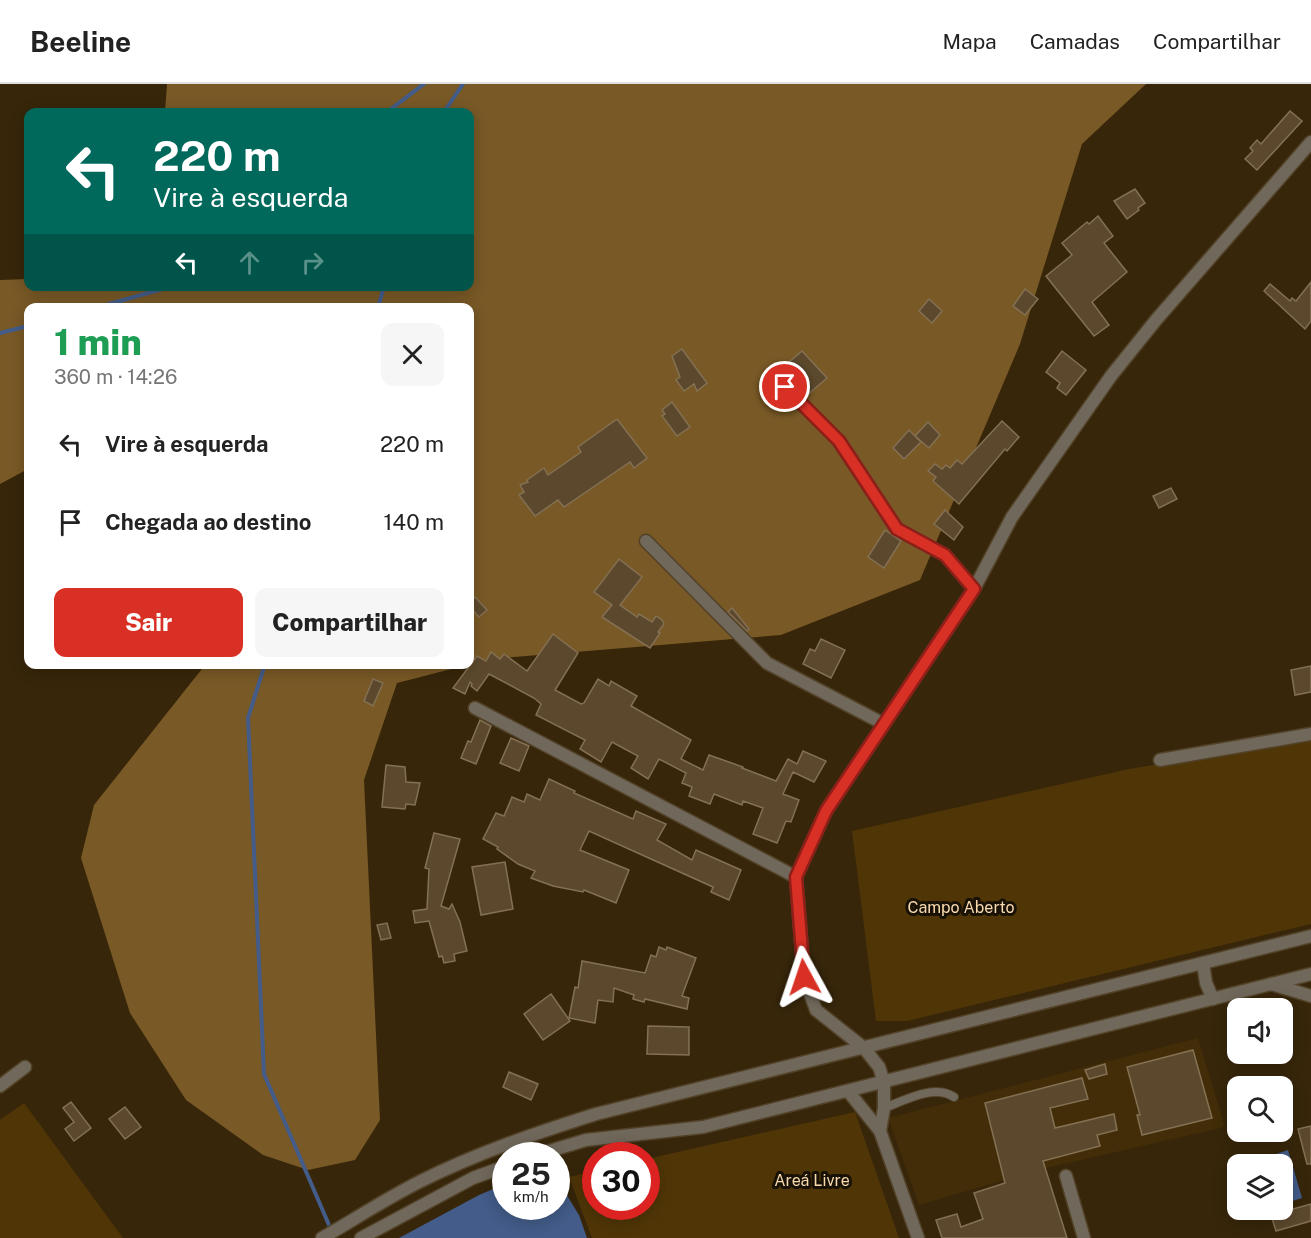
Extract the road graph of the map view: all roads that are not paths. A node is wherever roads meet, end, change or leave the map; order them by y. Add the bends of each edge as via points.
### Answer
1 (1311, 142) edge
2 (785, 387) dead end
3 (646, 541) dead end
4 (974, 589) junction
5 (475, 708) dead end
6 (884, 724) junction
7 (1311, 734) edge
8 (1160, 760) dead end
9 (796, 877) junction
10 (1311, 936) edge
11 (1203, 963) junction
12 (1311, 974) edge
13 (1271, 984) junction
14 (1311, 996) edge
15 (1213, 999) junction
16 (864, 1048) junction
17 (25, 1067) dead end
18 (884, 1082) junction
19 (0, 1086) edge
20 (848, 1091) junction
21 (954, 1097) dead end
22 (884, 1108) junction
23 (879, 1131) junction
24 (570, 1145) edge
25 (492, 1171) edge
26 (1066, 1176) dead end
27 (322, 1238) edge
28 (361, 1238) edge
29 (918, 1238) edge
30 (1084, 1238) edge

1 - 4 street via 1111,376 1012,516
2 - 4 street via 839,441 897,529 945,555
3 - 6 street via 767,663
4 - 6 street
5 - 9 street
6 - 9 street via 826,811
7 - 8 street
9 - 16 street via 804,977 816,1010
10 - 11 street
11 - 15 street
11 - 16 street
12 - 13 street
13 - 14 street
13 - 15 street
15 - 18 street
16 - 18 street via 879,1067
16 - 27 street via 596,1114 521,1138 419,1182
17 - 19 street
18 - 20 street
18 - 22 street
20 - 23 street
20 - 24 street via 703,1126
21 - 22 lane via 932,1091
22 - 23 street
23 - 29 street
25 - 28 street
26 - 30 street

